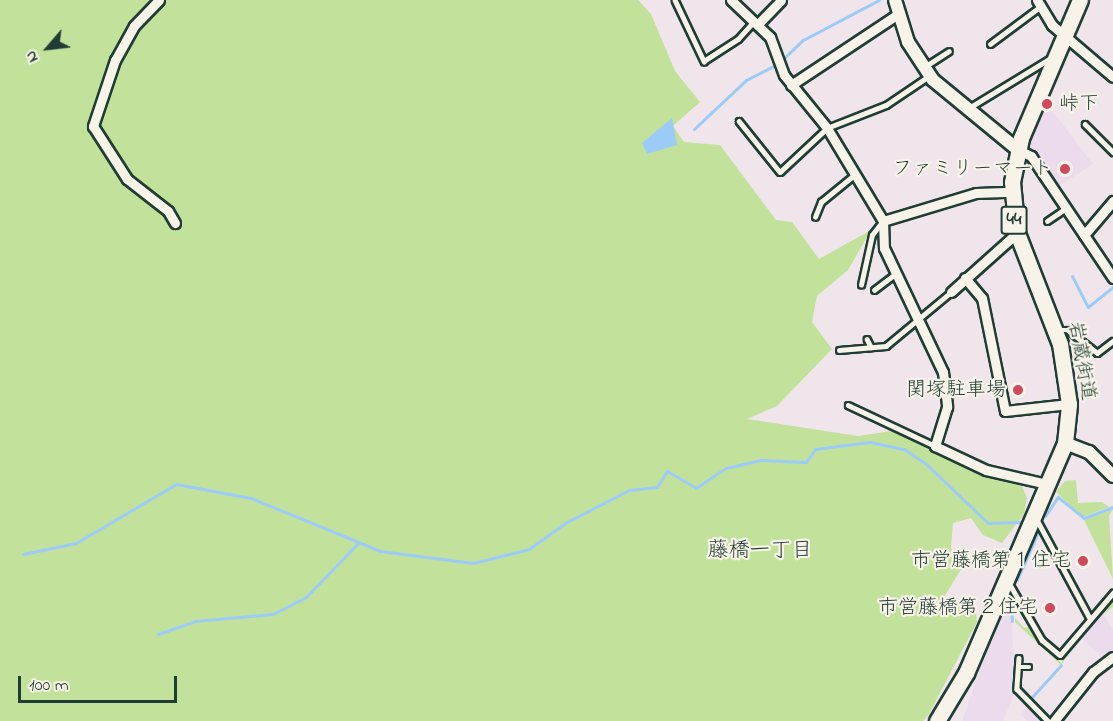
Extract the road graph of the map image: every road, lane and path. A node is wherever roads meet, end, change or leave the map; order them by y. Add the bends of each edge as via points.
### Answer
1 (159, 0) edge
2 (675, 0) edge
3 (731, 0) edge
4 (781, 0) edge
5 (896, 0) edge
6 (1080, 0) edge
7 (1039, 3) edge
8 (898, 14) junction
9 (756, 23) junction
10 (1065, 36) junction
11 (990, 44) dead end
12 (949, 51) dead end
13 (1056, 55) junction
14 (926, 72) junction
15 (1113, 77) edge
16 (791, 85) junction
17 (969, 108) junction
18 (739, 121) dead end
19 (1085, 124) dead end
20 (827, 128) junction
21 (1017, 149) junction
22 (1113, 152) edge
23 (853, 176) junction
24 (1011, 192) junction
25 (1113, 201) edge
26 (1066, 208) junction
27 (815, 217) dead end
28 (884, 221) junction
29 (1047, 221) dead end
30 (175, 223) dead end
31 (1017, 233) junction
32 (1084, 235) junction
33 (896, 273) junction
34 (965, 278) junction
35 (1113, 278) edge
36 (861, 285) dead end
37 (874, 290) dead end
38 (951, 292) joint
39 (917, 317) junction
40 (1057, 330) junction
41 (867, 339) dead end
42 (1113, 341) edge
43 (871, 347) junction
44 (839, 350) dead end
45 (946, 394) junction
46 (936, 398) dead end
47 (1070, 404) junction
48 (848, 405) dead end
49 (1065, 443) junction
50 (936, 446) junction
51 (1113, 476) edge
52 (1047, 484) junction
53 (1033, 515) junction
54 (1006, 579) junction
55 (1113, 593) edge
56 (1090, 618) junction
57 (1113, 657) edge
58 (1019, 658) dead end
59 (1019, 667) junction
60 (1029, 667) dead end
61 (937, 721) edge
62 (1048, 721) edge
63 (1054, 721) edge

1 - 30 street via 134,26 115,60 93,126 127,179
2 - 9 lane via 704,61
3 - 9 street
4 - 9 street
5 - 8 street
6 - 10 main road, 岩蔵街道 / 44
7 - 10 street
7 - 11 lane
8 - 14 street
8 - 16 street
9 - 16 street
10 - 13 main road, 岩蔵街道 / 44
10 - 15 street
12 - 14 lane
13 - 17 lane
13 - 21 main road, 岩蔵街道 / 44
14 - 17 street
14 - 20 lane via 886,105
16 - 20 street
17 - 21 street
18 - 20 lane via 780,172
19 - 22 lane
20 - 23 street
21 - 24 main road, 岩蔵街道 / 44
21 - 26 street via 1031,156
23 - 27 lane via 821,202
23 - 28 street
24 - 28 street via 976,193 905,219
24 - 31 main road, 岩蔵街道 / 44
25 - 32 street
26 - 29 lane
26 - 32 street
28 - 33 street via 882,242
28 - 36 lane via 874,230
31 - 34 street
31 - 40 main road, 岩蔵街道 / 44
32 - 35 street
33 - 37 lane
33 - 39 street
34 - 38 street
34 - 47 street via 982,298 1005,411
38 - 39 lane
39 - 43 lane via 886,346
39 - 45 street
40 - 42 lane via 1068,330 1097,352
40 - 47 main road, 岩蔵街道 / 44
41 - 43 lane
43 - 44 lane
45 - 46 lane
45 - 50 street
47 - 49 main road, 岩蔵街道 / 44
48 - 50 lane
49 - 51 street via 1089,452
49 - 52 main road, 岩蔵街道 / 44
50 - 52 street via 986,471
52 - 53 main road, 岩蔵街道 / 44
53 - 54 main road, 岩蔵街道 / 44
53 - 56 lane via 1042,521
54 - 56 lane via 1055,653 1064,655
54 - 61 main road, 岩蔵街道 / 44 via 966,673
55 - 56 lane
57 - 63 street via 1093,672
58 - 59 lane
59 - 60 lane
59 - 62 lane via 1017,689

